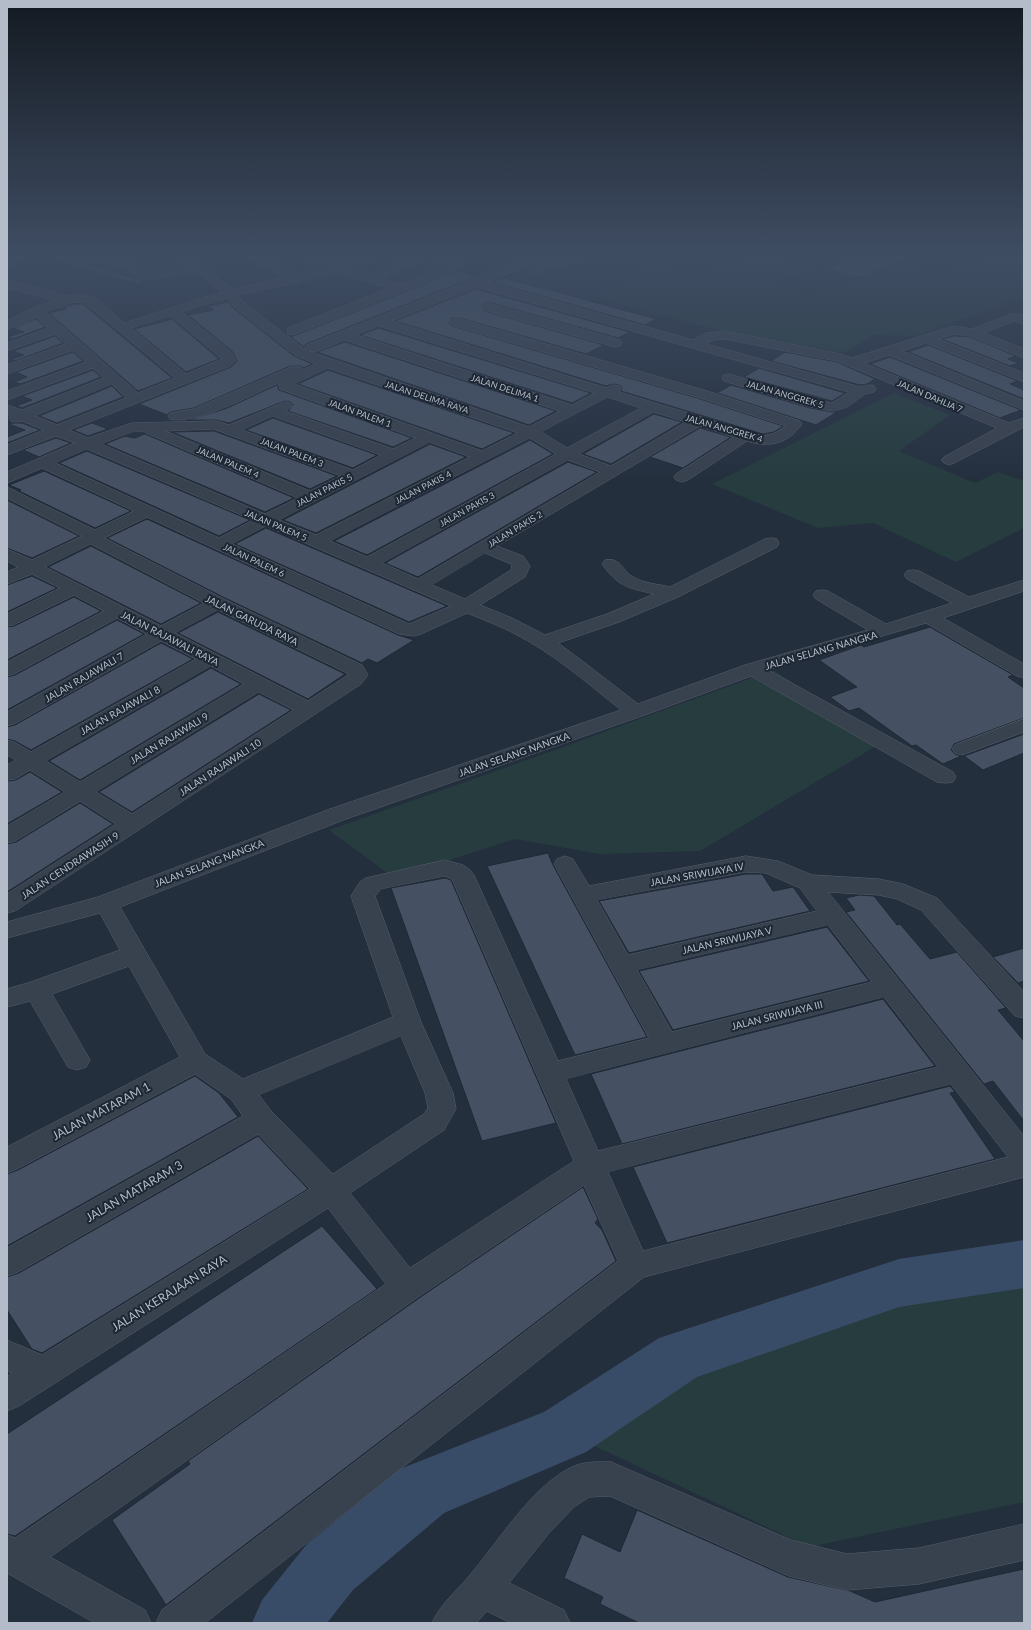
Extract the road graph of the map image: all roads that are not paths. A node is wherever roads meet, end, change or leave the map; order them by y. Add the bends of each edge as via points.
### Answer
1 (53, 330) edge
2 (57, 330) edge
3 (127, 330) edge
4 (196, 330) edge
5 (272, 330) edge
6 (361, 330) edge
7 (408, 330) edge
8 (437, 330) edge
9 (484, 330) edge
10 (569, 330) edge
11 (642, 330) joint
12 (952, 330) edge
13 (952, 330) edge
14 (973, 330) edge
15 (293, 331) edge
16 (966, 332) junction
17 (425, 335) junction
18 (347, 336) junction
19 (926, 339) junction
20 (615, 343) junction
21 (1024, 344) edge
22 (75, 345) junction
23 (694, 345) junction
24 (7, 347) edge
25 (1011, 348) junction
26 (890, 351) junction
27 (1024, 354) edge
28 (320, 359) junction
29 (584, 359) junction
30 (755, 362) junction
31 (852, 362) junction
32 (95, 363) junction
33 (7, 370) edge
34 (638, 376) junction
35 (729, 378) junction
36 (1024, 378) edge
37 (113, 379) junction
38 (184, 379) junction
39 (895, 381) junction
40 (860, 391) junction
41 (607, 392) junction
42 (702, 394) junction
43 (310, 395) junction
44 (7, 396) edge
45 (136, 398) junction
46 (1024, 406) edge
47 (653, 407) junction
48 (7, 409) edge
49 (572, 410) junction
50 (272, 411) junction
51 (23, 416) junction
52 (84, 419) junction
53 (698, 421) junction
54 (7, 422) edge
55 (1024, 422) edge
56 (146, 428) junction
57 (1009, 428) junction
58 (57, 430) junction
59 (231, 430) junction
60 (530, 432) junction
61 (745, 436) junction
62 (429, 438) junction
63 (86, 444) junction
64 (7, 450) edge
65 (566, 454) junction
66 (394, 455) junction
67 (482, 456) junction
68 (949, 460) dead end
69 (43, 463) junction
70 (612, 471) junction
71 (353, 476) junction
72 (682, 477) dead end
73 (7, 478) edge
74 (7, 492) edge
75 (310, 497) junction
76 (7, 501) edge
77 (146, 511) junction
78 (265, 520) junction
79 (90, 538) junction
80 (316, 542) junction
81 (771, 543) dead end
82 (219, 544) junction
83 (484, 547) junction
84 (7, 554) edge
85 (368, 564) junction
86 (611, 564) dead end
87 (32, 567) junction
88 (913, 575) dead end
89 (7, 579) edge
90 (1024, 585) edge
91 (418, 586) junction
92 (73, 589) junction
93 (672, 593) junction
94 (822, 596) dead end
95 (218, 604) junction
96 (968, 604) junction
97 (466, 606) junction
98 (117, 611) junction
99 (928, 617) junction
100 (7, 621) edge
101 (884, 631) junction
102 (160, 634) junction
103 (543, 642) junction
104 (210, 659) junction
105 (752, 669) junction
106 (7, 670) edge
107 (1024, 672) edge
108 (258, 684) junction
109 (308, 709) junction
110 (635, 712) junction
111 (7, 720) edge
112 (1024, 725) edge
113 (7, 746) edge
114 (962, 749) dead end
115 (30, 761) junction
116 (7, 774) edge
117 (944, 777) dead end
118 (80, 791) junction
119 (132, 824) junction
120 (7, 836) edge
121 (565, 864) dead end
122 (808, 883) junction
123 (582, 895) junction
124 (106, 903) junction
125 (7, 905) edge
126 (834, 915) junction
127 (7, 930) edge
128 (135, 954) junction
129 (621, 965) junction
130 (890, 986) junction
131 (37, 990) junction
132 (7, 998) edge
133 (1024, 1009) edge
134 (408, 1022) junction
135 (664, 1044) junction
136 (77, 1060) dead end
137 (196, 1061) junction
138 (957, 1072) junction
139 (551, 1073) junction
140 (241, 1091) junction
141 (261, 1119) junction
142 (1024, 1157) edge
143 (7, 1161) edge
144 (591, 1165) junction
145 (1024, 1165) edge
146 (332, 1191) junction
147 (7, 1263) edge
148 (635, 1266) junction
149 (407, 1287) junction
150 (7, 1355) edge
151 (44, 1372) junction
152 (7, 1395) edge
153 (1024, 1542) edge
154 (12, 1555) edge
155 (482, 1589) junction
156 (132, 1623) edge
157 (175, 1623) edge
158 (451, 1623) edge
159 (551, 1623) edge

1 - 24 street
2 - 22 street
3 - 38 street
4 - 38 street via 229,360
5 - 28 street via 300,352
6 - 18 street
7 - 17 street, JALAN ANGGREK 4
8 - 17 street
9 - 29 street, JALAN ANGGREK 4
10 - 20 street
11 - 20 street
11 - 23 street
12 - 19 street
13 - 16 street
14 - 16 street
15 - 28 street
16 - 25 street
17 - 41 street, JALAN ANGGREK 4
18 - 28 street
18 - 49 street, JALAN DELIMA 1
19 - 26 street
19 - 36 street
20 - 29 street
21 - 25 street
22 - 32 street
22 - 33 street
23 - 30 street
23 - 31 street, JALAN DAHLIA 7 via 711,336 725,336 807,350
25 - 27 street
26 - 31 street
26 - 46 street
28 - 43 street, JALAN PALEM 1 via 284,384
28 - 52 street via 200,412 188,415
28 - 60 street, JALAN DELIMA RAYA
29 - 34 street, JALAN ANGGREK 4
30 - 35 street
30 - 40 street
31 - 39 street, JALAN DAHLIA 7
32 - 37 street
32 - 44 street
34 - 41 street, JALAN PAKIS 4
34 - 42 street, JALAN ANGGREK 4
35 - 40 street, JALAN ANGGREK 5 via 833,407 842,404
35 - 42 street
37 - 45 street
37 - 51 street
38 - 45 street
39 - 40 street
39 - 57 street, JALAN DAHLIA 7
41 - 47 street, JALAN ANGGREK 4
41 - 49 street, JALAN PAKIS 4
42 - 61 street, JALAN ANGGREK 4 via 796,424 770,441
43 - 50 street
43 - 62 street, JALAN PALEM 1
45 - 52 street
47 - 53 street, JALAN ANGGREK 4
47 - 65 street, JALAN PAKIS 3
48 - 51 street, JALAN PALEM 5
49 - 60 street, JALAN PAKIS 4
50 - 59 street
50 - 66 street
51 - 54 street
51 - 58 street, JALAN PALEM 5
52 - 58 street
53 - 61 street, JALAN ANGGREK 4
53 - 70 street, JALAN PAKIS 2
55 - 57 street
56 - 59 street, JALAN PALEM 3 via 216,425
56 - 63 street, JALAN PALEM 3 via 132,427
56 - 75 street, JALAN PALEM 4
57 - 68 street
58 - 63 street, JALAN PALEM 5
58 - 64 street
59 - 71 street, JALAN PALEM 3
60 - 65 street, JALAN DELIMA RAYA
60 - 67 street, JALAN PAKIS 4
61 - 72 street
62 - 66 street, JALAN PAKIS 5
62 - 67 street, JALAN PALEM 1
63 - 69 street, JALAN PALEM 3
63 - 78 street, JALAN PALEM 5
65 - 70 street, JALAN DELIMA RAYA
65 - 85 street, JALAN PAKIS 3
66 - 71 street, JALAN PAKIS 5
67 - 80 street, JALAN PAKIS 4
69 - 73 street, JALAN PALEM 3
69 - 77 street, JALAN PALEM 6
70 - 83 street, JALAN PAKIS 2
71 - 75 street, JALAN PAKIS 5
74 - 79 street
75 - 78 street, JALAN PAKIS 5
76 - 79 street
77 - 79 street
77 - 82 street, JALAN PALEM 6
78 - 80 street, JALAN PALEM 5
78 - 82 street, JALAN PAKIS 5
79 - 87 street
79 - 95 street, JALAN GARUDA RAYA
80 - 85 street, JALAN PALEM 5
81 - 93 street
82 - 97 street, JALAN PALEM 6 via 406,630 414,630
83 - 91 street, JALAN PAKIS 2
83 - 97 street, JALAN PALEM 6 via 517,560 522,566 519,573
84 - 87 street, JALAN RAJAWALI RAYA
85 - 91 street, JALAN PALEM 5
86 - 93 street via 632,583
87 - 89 street
87 - 92 street, JALAN RAJAWALI RAYA
88 - 96 street
90 - 96 street, JALAN SELANG NANGKA
91 - 97 street, JALAN PALEM 5
92 - 98 street, JALAN RAJAWALI RAYA
92 - 100 street
93 - 103 street via 614,618
94 - 101 street
95 - 102 street, JALAN RAJAWALI 7
95 - 109 street, JALAN GARUDA RAYA via 355,669 358,675 354,680
96 - 99 street, JALAN SELANG NANGKA
97 - 103 street, JALAN PALEM 5 via 502,620
98 - 102 street, JALAN RAJAWALI RAYA
98 - 106 street
99 - 101 street, JALAN SELANG NANGKA
99 - 107 street
101 - 105 street, JALAN SELANG NANGKA
102 - 104 street, JALAN RAJAWALI RAYA
102 - 111 street, JALAN RAJAWALI 7
103 - 110 street, JALAN PALEM 5
104 - 108 street, JALAN RAJAWALI RAYA
104 - 115 street, JALAN RAJAWALI 8
105 - 110 street, JALAN SELANG NANGKA
105 - 117 street
108 - 109 street, JALAN RAJAWALI RAYA
108 - 118 street, JALAN RAJAWALI 9
109 - 119 street, JALAN RAJAWALI 10
110 - 124 street, JALAN SELANG NANGKA via 338,814
112 - 114 street
113 - 115 street
115 - 116 street, JALAN RAJAWALI 8
115 - 118 street
118 - 119 street
118 - 120 street, JALAN RAJAWALI 9
119 - 125 street, JALAN CENDRAWASIH 9
121 - 123 street
122 - 123 street, JALAN SRIWIJAYA IV via 770,866 746,864
122 - 126 street
122 - 133 street via 879,887 903,892 929,904
123 - 129 street
124 - 127 street, JALAN SELANG NANGKA
124 - 128 street
126 - 129 street, JALAN SRIWIJAYA V
126 - 130 street
128 - 131 street
128 - 137 street
129 - 135 street
130 - 135 street, JALAN SRIWIJAYA III
130 - 138 street
131 - 132 street
131 - 136 street
134 - 139 street via 364,896 374,883 445,868 455,870 462,875
134 - 140 street
134 - 146 street, JALAN KERAJAAN RAYA via 438,1093 442,1109 434,1122
135 - 139 street, JALAN SRIWIJAYA III
137 - 140 street
137 - 143 street, JALAN MATARAM 1
138 - 142 street
138 - 144 street
139 - 144 street
140 - 141 street
141 - 146 street
141 - 147 street, JALAN MATARAM 3
144 - 148 street
144 - 149 street
145 - 148 street
146 - 149 street
146 - 151 street, JALAN KERAJAAN RAYA
148 - 157 street
149 - 154 street
150 - 151 street
151 - 152 street, JALAN KERAJAAN RAYA
153 - 155 street via 919,1566 847,1572 789,1558 611,1479 583,1480 562,1495 536,1520
154 - 156 street
155 - 158 street
155 - 159 street

